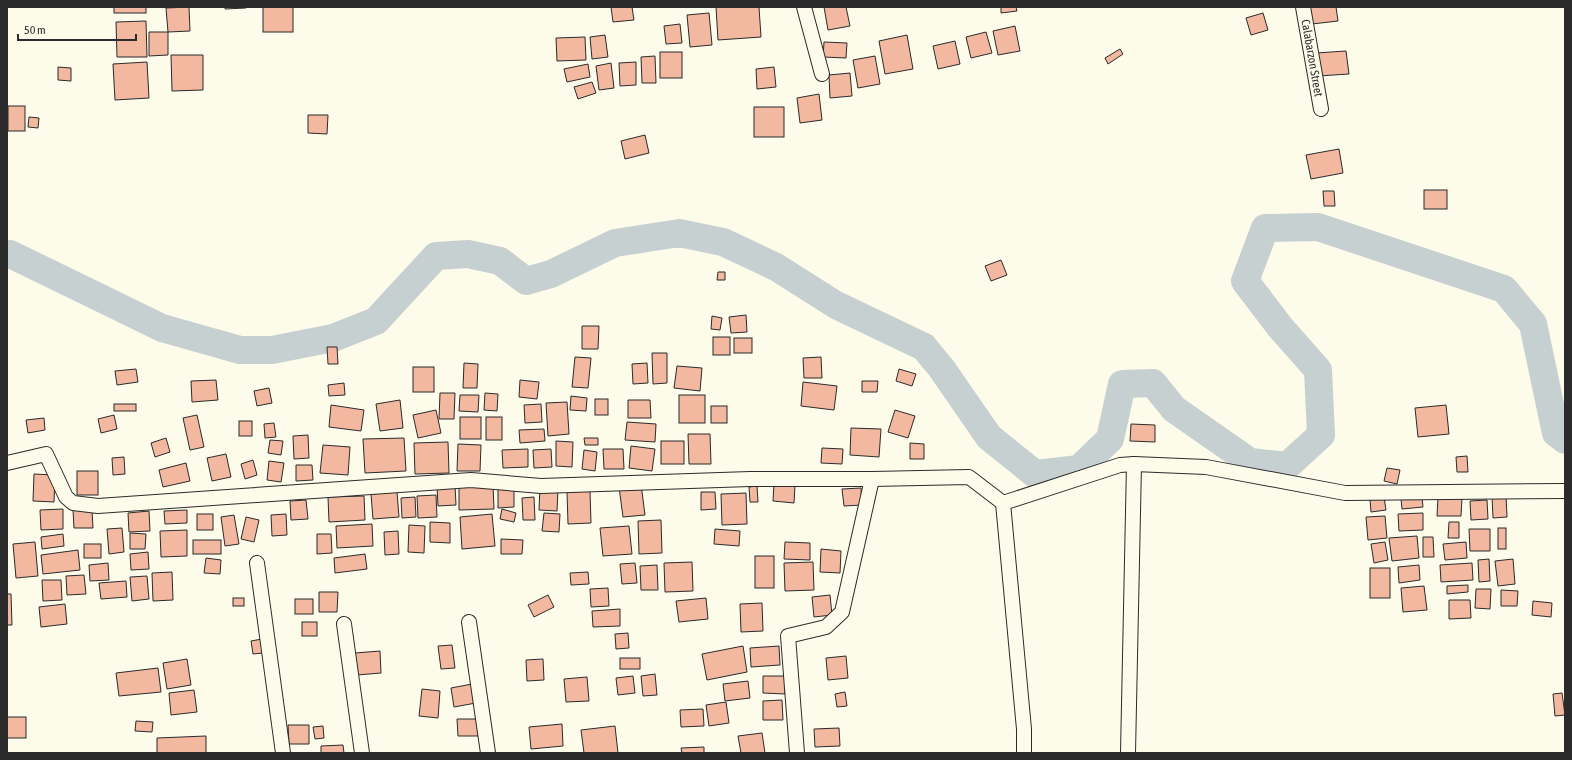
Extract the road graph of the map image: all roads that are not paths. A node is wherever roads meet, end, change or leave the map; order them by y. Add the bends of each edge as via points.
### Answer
1 (804, 7) edge
2 (1303, 7) edge
3 (822, 74) dead end
4 (1321, 109) dead end
5 (7, 463) edge
6 (1134, 464) junction
7 (872, 479) junction
8 (1565, 491) edge
9 (1003, 503) junction
10 (257, 563) dead end
11 (469, 622) dead end
12 (344, 624) dead end
13 (283, 753) edge
14 (362, 753) edge
15 (488, 753) edge
16 (797, 753) edge
17 (1024, 753) edge
18 (1128, 753) edge

1 - 3 street
2 - 4 street, Calabarzon Street
5 - 7 street via 46,454 66,497 72,503 98,506 471,480 541,486 750,479
6 - 8 street via 1206,467 1345,493
6 - 9 street via 1120,465
6 - 18 street
7 - 9 street via 969,477
7 - 16 street via 842,612 826,627 788,636
9 - 17 street via 1024,729
10 - 13 street
11 - 15 street
12 - 14 street

